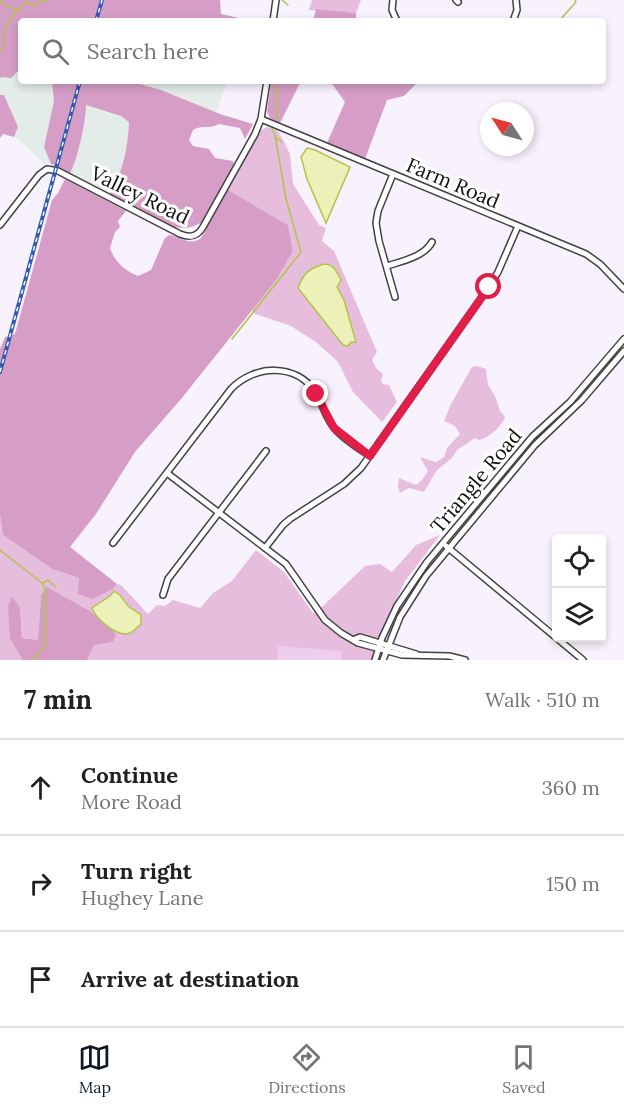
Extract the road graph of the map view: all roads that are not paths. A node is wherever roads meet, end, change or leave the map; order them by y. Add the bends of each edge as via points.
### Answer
1 (276, 0) edge
2 (393, 0) edge
3 (516, 0) edge
4 (273, 18) edge
5 (396, 18) edge
6 (514, 18) edge
7 (267, 84) edge
8 (261, 119) junction
9 (393, 174) junction
10 (0, 225) edge
11 (518, 226) junction
12 (432, 242) dead end
13 (387, 266) junction
14 (624, 289) edge
15 (395, 297) dead end
16 (624, 339) edge
17 (624, 351) edge
18 (266, 451) dead end
19 (370, 456) junction
20 (167, 473) junction
21 (219, 513) junction
22 (113, 543) dead end
23 (442, 544) junction
24 (265, 548) junction
25 (448, 549) junction
26 (163, 594) dead end
27 (379, 646) junction
28 (387, 648) junction
29 (375, 660) edge
30 (383, 660) edge
31 (465, 660) edge
32 (583, 660) edge

1 - 4 street
2 - 5 street
3 - 6 street
7 - 8 street, Valley Road
8 - 9 street, Farm Road
8 - 10 street, Valley Road via 195,236 180,234 50,169 39,175
9 - 11 street, Farm Road
9 - 13 street via 376,223
11 - 14 street, Farm Road via 586,254
11 - 19 street via 489,287
12 - 13 street via 424,252
13 - 15 street
16 - 23 street, Triangle Road via 570,402 532,437
17 - 25 street, Triangle Road via 582,400 535,445
18 - 21 street
19 - 20 street via 334,428 309,384 293,374 265,370 248,376 231,389
19 - 24 street via 356,474 283,525
20 - 21 street
20 - 22 street
21 - 24 street
21 - 26 street via 168,579
23 - 25 street
23 - 27 street, Triangle Road via 403,595
24 - 27 street via 293,572 329,624 358,643
25 - 28 street, Triangle Road via 409,600
25 - 32 street
27 - 28 street
27 - 29 street, Triangle Road
28 - 30 street, Triangle Road
28 - 31 street via 405,656

